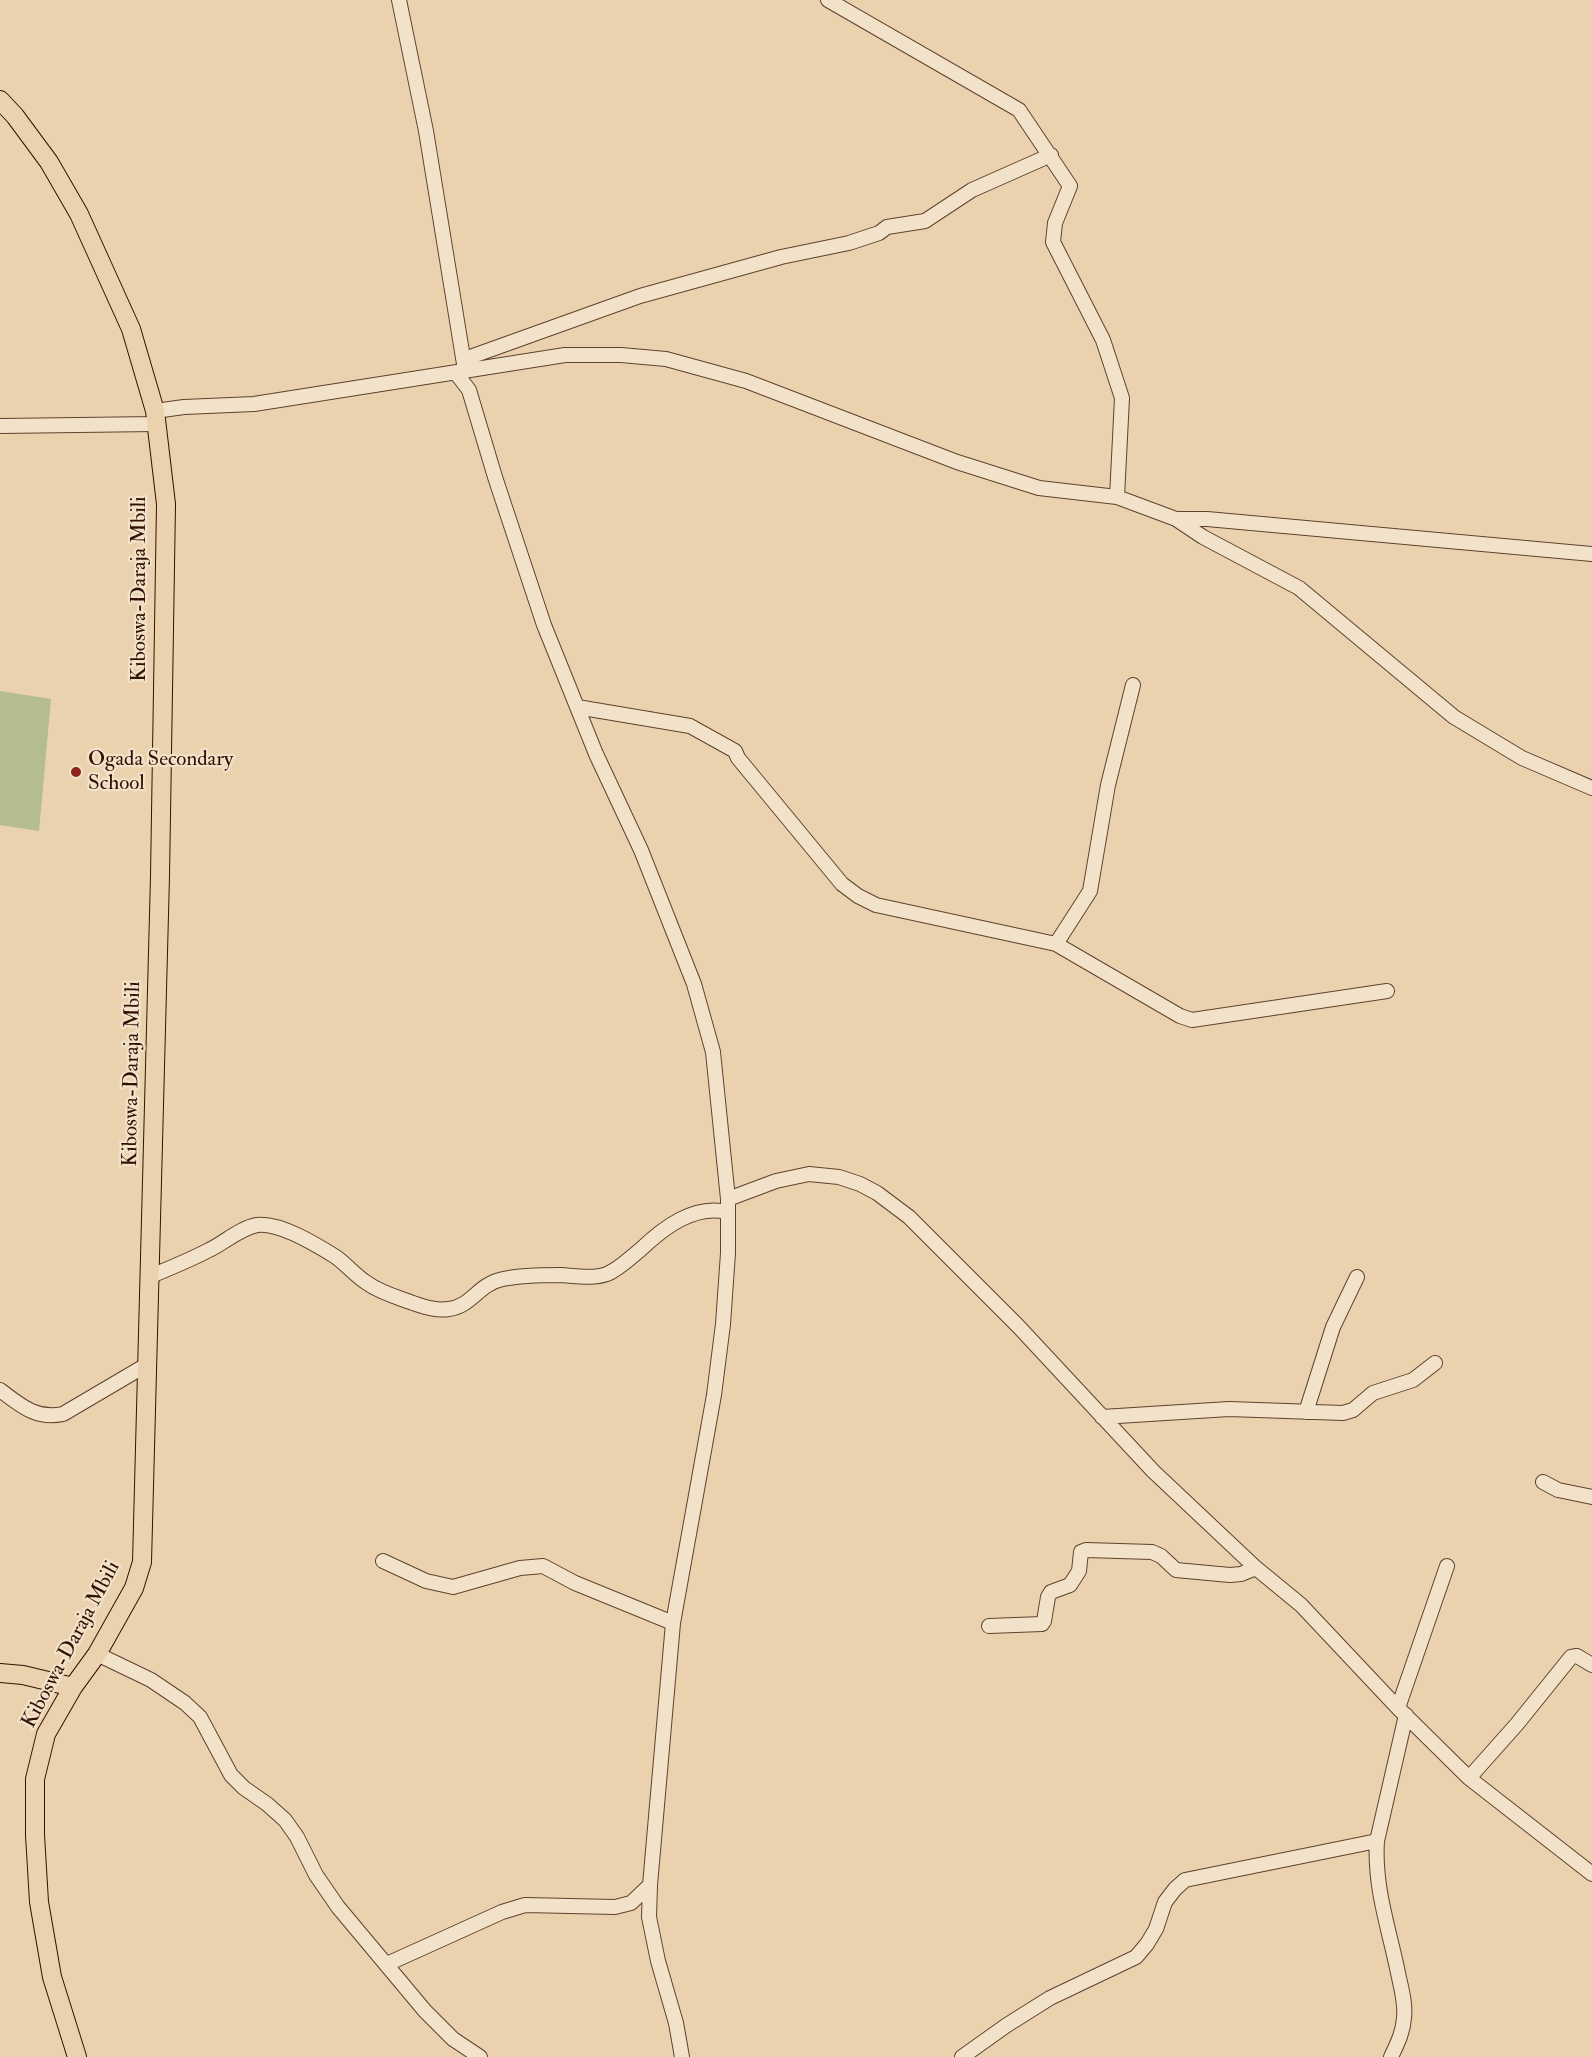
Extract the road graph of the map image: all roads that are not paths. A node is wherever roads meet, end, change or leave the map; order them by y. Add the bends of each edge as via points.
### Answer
1 (399, 0) edge
2 (828, 0) edge
3 (0, 100) edge
4 (1050, 155) junction
5 (470, 357) dead end
6 (461, 372) junction
7 (155, 417) junction
8 (0, 426) edge
9 (1118, 497) junction
10 (1176, 519) junction
11 (1592, 554) edge
12 (1133, 685) dead end
13 (577, 707) junction
14 (1592, 788) edge
15 (1056, 944) junction
16 (1387, 991) dead end
17 (728, 1205) junction
18 (151, 1276) junction
19 (1358, 1277) dead end
20 (1435, 1363) dead end
21 (148, 1364) junction
22 (0, 1390) edge
23 (1306, 1412) junction
24 (1102, 1417) junction
25 (1543, 1482) dead end
26 (1592, 1497) edge
27 (383, 1561) dead end
28 (1448, 1566) dead end
29 (1256, 1568) junction
30 (673, 1623) junction
31 (989, 1626) dead end
32 (97, 1654) junction
33 (1592, 1665) edge
34 (0, 1672) edge
35 (73, 1687) junction
36 (1402, 1712) junction
37 (1470, 1778) junction
38 (1377, 1841) junction
39 (1592, 1874) edge
40 (650, 1885) junction
41 (387, 1964) junction
42 (77, 2057) edge
43 (480, 2057) edge
44 (682, 2057) edge
45 (962, 2057) edge
46 (1390, 2057) edge

1 - 6 street via 426,131
2 - 4 street via 1019,110
3 - 7 main road, Kiboswa-Daraja Mbili via 49,162 79,214 131,329
4 - 5 street via 972,190 925,221 887,227 849,243 781,257 640,296
4 - 9 street via 1070,186 1055,223 1053,242 1103,340 1122,398
6 - 7 street via 254,404 184,407
6 - 9 street via 565,355 666,359 746,381 957,462 1039,488
6 - 13 street via 544,625
7 - 8 street
7 - 18 main road, Kiboswa-Daraja Mbili via 166,504
9 - 10 street
10 - 11 street
10 - 14 street via 1299,588 1454,717 1522,758
12 - 15 street via 1108,785 1090,891
13 - 15 street via 690,726 735,751 842,884 876,905
13 - 17 street via 641,850 694,984 713,1052
15 - 16 street via 1192,1020
17 - 18 street via 704,1210 668,1226 607,1274 493,1281 459,1307 445,1310 388,1294 320,1248 268,1226 248,1228
17 - 24 street via 776,1181 809,1174 838,1177 877,1193 909,1217
17 - 30 street via 728,1253 716,1383
18 - 21 main road, Kiboswa-Daraja Mbili
19 - 23 street via 1333,1327
20 - 23 street via 1413,1380 1373,1393 1348,1412
21 - 22 street via 63,1414 50,1417 37,1414
21 - 32 main road, Kiboswa-Daraja Mbili via 142,1562 134,1588
23 - 24 street via 1229,1409
24 - 29 street
25 - 26 street via 1558,1490
27 - 30 street via 426,1581 453,1587 543,1566
28 - 36 street
29 - 31 street via 1230,1575 1176,1570 1152,1552 1086,1550 1081,1552 1079,1571 1070,1585 1048,1597 1042,1624
29 - 36 street via 1301,1605
30 - 40 street
32 - 35 main road, Kiboswa-Daraja Mbili
32 - 41 street via 151,1680 200,1717 231,1775 285,1820 338,1907
33 - 37 street via 1577,1656 1571,1657
34 - 35 main road
35 - 42 main road, Kiboswa-Daraja Mbili via 46,1734 40,1754 35,1779 35,1835 39,1902 52,1977
36 - 37 street
36 - 38 street
37 - 39 street
38 - 45 street via 1185,1880 1165,1902 1156,1929 1136,1957 1050,1998
38 - 46 street via 1378,1884 1405,2015 1400,2039
40 - 41 street via 631,1903 615,1907 525,1905
40 - 44 street via 649,1917
41 - 43 street via 453,2039

